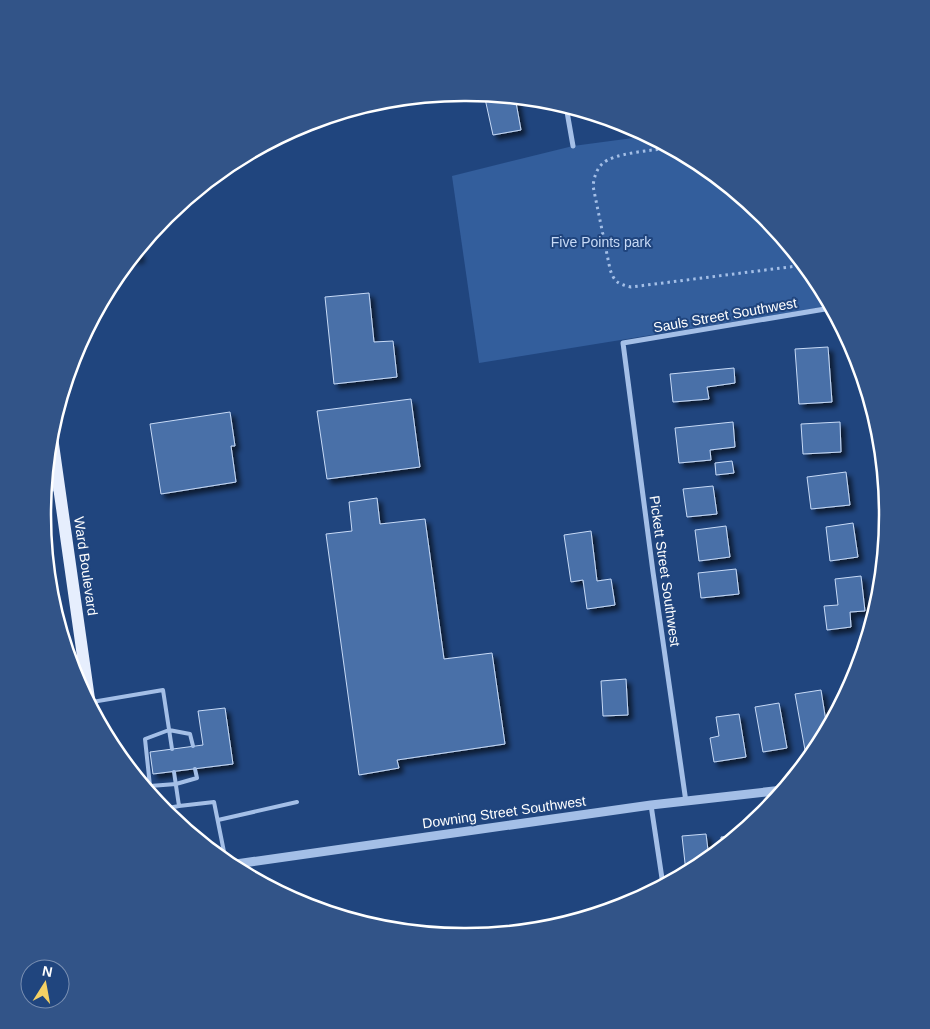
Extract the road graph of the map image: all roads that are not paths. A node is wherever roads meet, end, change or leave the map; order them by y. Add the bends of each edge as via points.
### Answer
1 (567, 114) edge
2 (573, 146) dead end
3 (824, 309) edge
4 (623, 343) joint
5 (55, 458) edge
6 (60, 488) junction
7 (52, 489) edge
8 (87, 681) edge
9 (97, 703) edge
10 (169, 730) junction
11 (193, 746) dead end
12 (172, 749) dead end
13 (196, 769) dead end
14 (174, 772) dead end
15 (150, 781) edge
16 (176, 784) junction
17 (153, 786) edge
18 (772, 791) edge
19 (297, 802) dead end
20 (686, 802) junction
21 (651, 805) junction
22 (179, 806) junction
23 (172, 807) edge
24 (218, 820) junction
25 (224, 851) edge
26 (242, 863) edge
27 (662, 878) edge

1 - 2 street
3 - 4 street, Sauls Street Southwest
4 - 20 street, Pickett Street Southwest
5 - 6 main road, Ward Boulevard
6 - 7 street
6 - 8 main road, Ward Boulevard
9 - 10 lane via 163,690
10 - 11 lane via 190,734
10 - 12 lane
10 - 15 lane via 145,739
13 - 16 lane via 197,778
14 - 16 lane
16 - 17 lane
16 - 22 lane
18 - 20 street, Downing Street Southwest
19 - 24 lane
20 - 21 street, Downing Street Southwest
21 - 26 street, Downing Street Southwest
21 - 27 street
22 - 23 lane
22 - 24 lane via 214,802
24 - 25 lane

